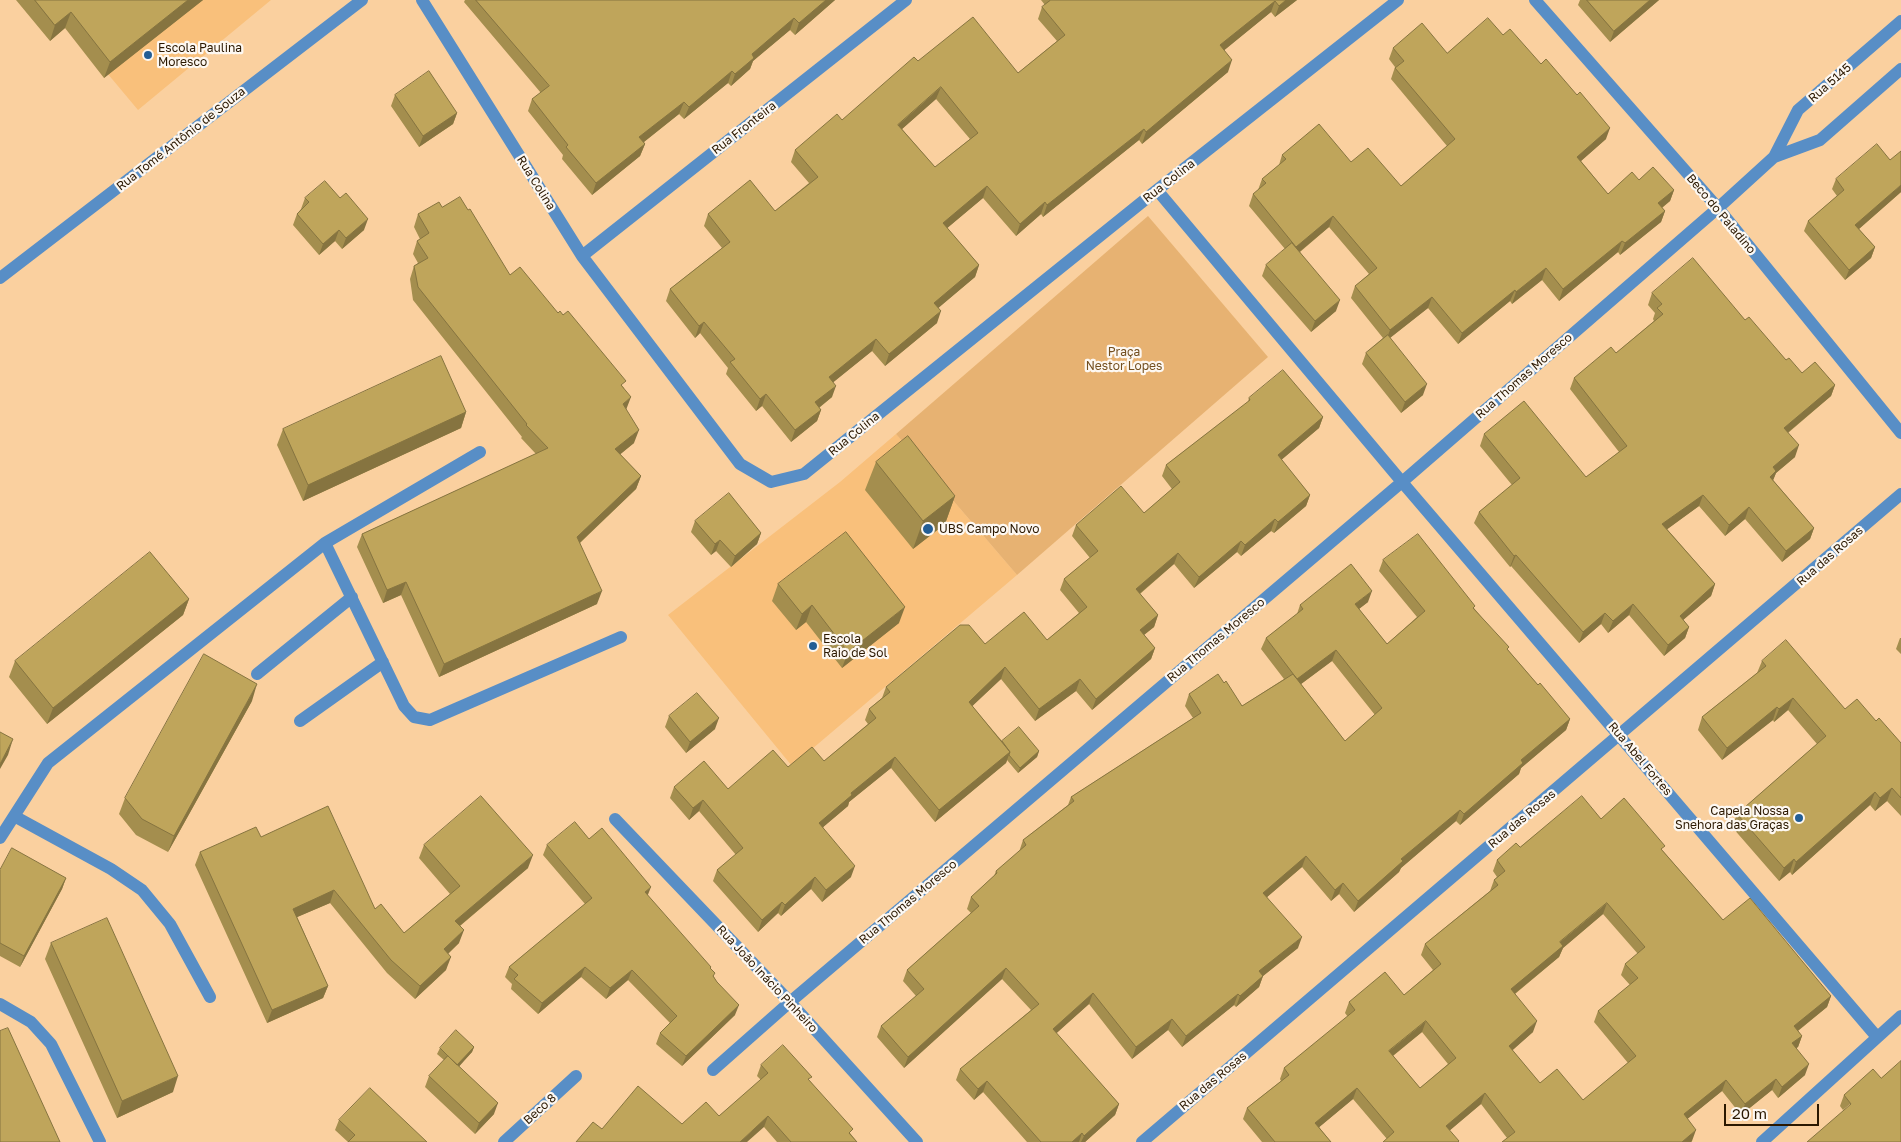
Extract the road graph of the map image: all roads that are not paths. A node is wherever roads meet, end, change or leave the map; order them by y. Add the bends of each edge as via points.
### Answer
1 (362, 0) edge
2 (422, 0) edge
3 (906, 0) edge
4 (1398, 0) edge
5 (1535, 0) edge
6 (1901, 21) edge
7 (1901, 69) edge
8 (1774, 158) junction
9 (1157, 190) junction
10 (1718, 208) junction
11 (582, 256) junction
12 (0, 278) edge
13 (1901, 433) edge
14 (480, 452) dead end
15 (1402, 482) junction
16 (1901, 494) edge
17 (325, 542) junction
18 (352, 597) junction
19 (622, 637) dead end
20 (383, 662) junction
21 (257, 674) dead end
22 (300, 721) dead end
23 (1620, 735) junction
24 (14, 816) junction
25 (615, 819) dead end
26 (0, 838) edge
27 (210, 997) dead end
28 (790, 1002) junction
29 (0, 1004) edge
30 (1901, 1016) edge
31 (1877, 1037) junction
32 (713, 1070) dead end
33 (576, 1076) dead end
34 (100, 1142) edge
35 (504, 1142) edge
36 (917, 1142) edge
37 (1142, 1142) edge
38 (1762, 1142) edge

1 - 12 street, Rua Tomé Antônio de Souza
2 - 11 street, Rua Colina
3 - 11 street, Rua Fronteira
4 - 9 street, Rua Colina
5 - 10 street, Beco do Paladino
6 - 8 street, Rua 5145 via 1798,110
7 - 8 street, Rua 5145 via 1820,140
8 - 10 street, Rua 5145
9 - 11 street, Rua Colina via 804,474 771,482 740,464
9 - 15 street, Rua Abel Fortes
10 - 13 street, Beco do Paladino
10 - 15 street, Rua Thomas Moresco
14 - 17 street
15 - 23 street, Rua Abel Fortes
15 - 28 street, Rua Thomas Moresco
16 - 23 street, Rua das Rosas
17 - 18 street
17 - 24 street via 48,763
18 - 20 street
18 - 21 street
19 - 20 street via 430,720 414,717 404,706
20 - 22 street
23 - 31 street, Rua Abel Fortes
23 - 37 street, Rua das Rosas
24 - 26 street
24 - 27 street via 111,869 142,890 170,924
25 - 28 street, Rua João Inácio Pinheiro
28 - 32 street, Rua Thomas Moresco
28 - 36 street, Rua João Inácio Pinheiro
29 - 34 street via 31,1022 51,1044
30 - 31 street
31 - 38 street
33 - 35 street, Beco 8

